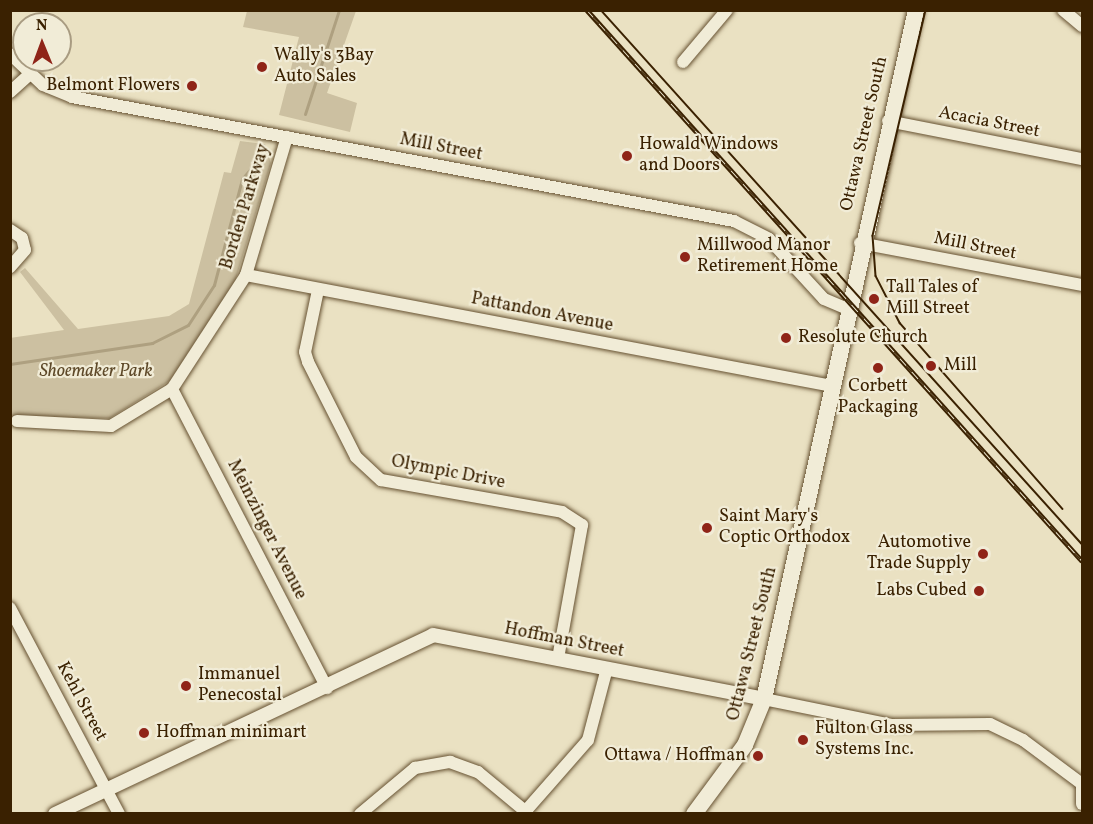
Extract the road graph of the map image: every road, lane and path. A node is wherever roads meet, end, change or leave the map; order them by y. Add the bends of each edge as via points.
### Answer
1 (727, 10) edge
2 (916, 10) edge
3 (1064, 10) edge
4 (1083, 26) edge
5 (10, 54) edge
6 (683, 62) dead end
7 (29, 75) junction
8 (10, 92) edge
9 (888, 121) junction
10 (287, 137) junction
11 (1083, 159) edge
12 (10, 230) edge
13 (860, 243) junction
14 (10, 267) edge
15 (246, 275) junction
16 (1083, 285) edge
17 (318, 290) junction
18 (847, 309) junction
19 (832, 386) junction
20 (172, 388) junction
21 (17, 421) dead end
22 (10, 608) edge
23 (558, 658) junction
24 (607, 668) junction
25 (327, 688) junction
26 (764, 699) junction
27 (1083, 785) edge
28 (106, 787) junction
29 (1083, 804) edge
30 (524, 812) edge
31 (55, 813) edge
32 (119, 813) edge
33 (360, 813) edge
34 (694, 813) edge

1 - 6 street
2 - 9 main road, Ottawa Street South
3 - 4 street
5 - 7 street, Mill Street
7 - 8 street
7 - 10 street, Mill Street via 72,97
9 - 11 street, Acacia Street
9 - 13 main road, Ottawa Street South
10 - 15 street, Borden Parkway
10 - 18 street, Mill Street via 734,221 769,239 824,299
12 - 14 street via 22,238 25,250
13 - 16 street, Mill Street
13 - 18 main road, Ottawa Street South
15 - 17 street, Pattandon Avenue
15 - 20 street, Borden Parkway
17 - 19 street, Pattandon Avenue
17 - 23 street, Olympic Drive via 305,352 356,457 381,480 562,513 582,525
18 - 19 main road, Ottawa Street South
19 - 26 main road, Ottawa Street South
20 - 21 street, Borden Parkway via 111,426
20 - 25 street, Meinzinger Avenue
22 - 28 street, Kehl Street
23 - 24 street, Hoffman Street
23 - 25 street, Hoffman Street via 433,635
24 - 26 street, Hoffman Street
24 - 30 street via 588,740
25 - 28 street, Hoffman Street
26 - 27 street, Hoffman Street via 892,725 990,724 1023,740
26 - 34 main road, Ottawa Street South via 745,745
27 - 29 street, Hoffman Street
28 - 31 street, Hoffman Street
28 - 32 street, Kehl Street
30 - 33 street via 478,772 450,762 415,768

